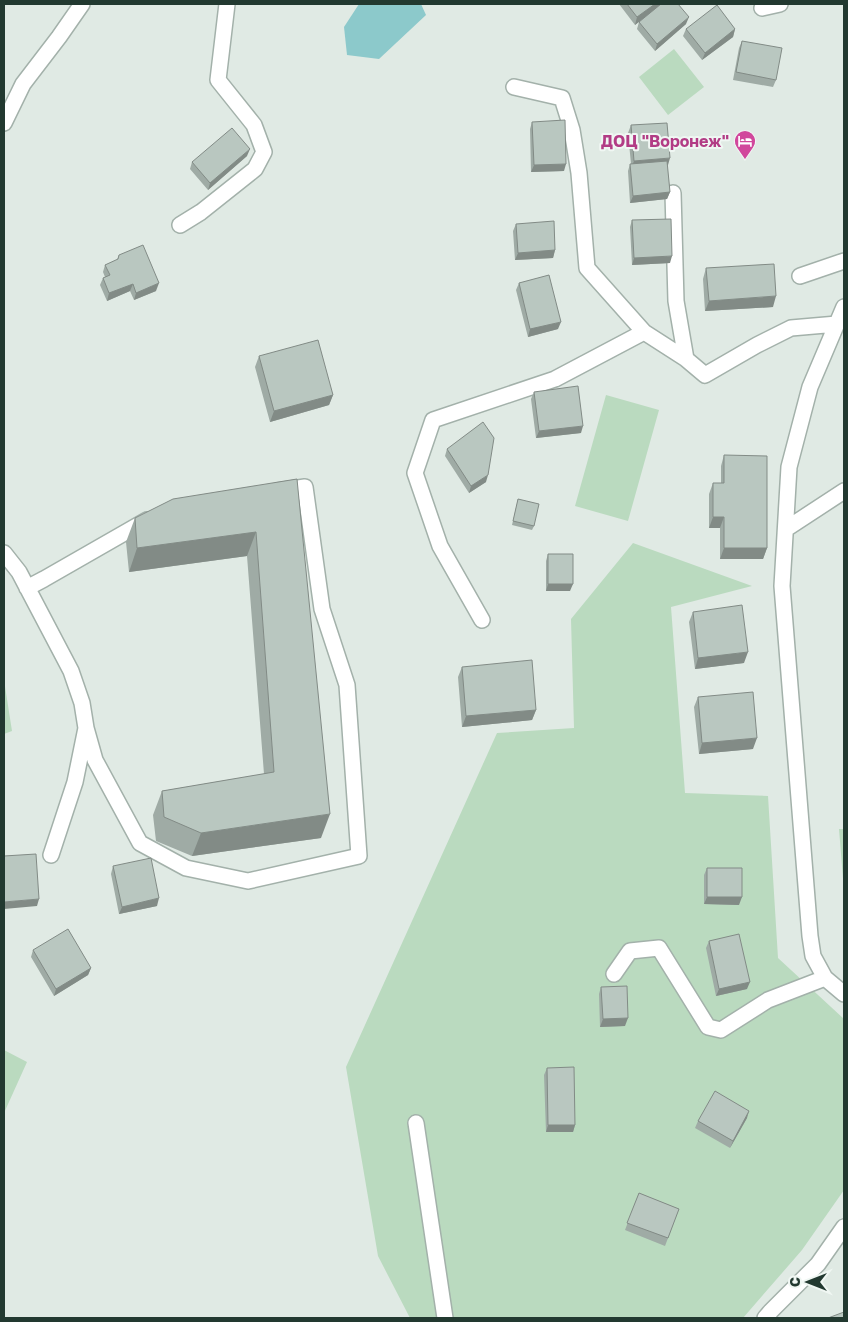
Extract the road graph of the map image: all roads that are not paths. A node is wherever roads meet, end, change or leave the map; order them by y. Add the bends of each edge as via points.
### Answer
1 (82, 4) edge
2 (227, 4) edge
3 (780, 4) edge
4 (762, 8) dead end
5 (514, 87) dead end
6 (4, 123) edge
7 (673, 193) dead end
8 (180, 225) dead end
9 (844, 261) edge
10 (800, 276) dead end
11 (844, 306) edge
12 (837, 324) junction
13 (644, 332) junction
14 (686, 359) junction
15 (844, 491) edge
16 (266, 493) edge
17 (159, 513) edge
18 (786, 529) junction
19 (4, 553) edge
20 (26, 588) junction
21 (482, 620) dead end
22 (86, 728) junction
23 (51, 855) dead end
24 (614, 974) dead end
25 (825, 978) junction
26 (844, 994) edge
27 (416, 1123) dead end
28 (844, 1227) edge
29 (445, 1318) edge
30 (765, 1318) edge

1 - 6 street via 23,84
2 - 8 street via 218,80 254,125 264,152 255,169
3 - 4 street
5 - 13 street via 562,98 580,173 587,268
7 - 14 street via 676,301
9 - 10 street
11 - 12 street
12 - 14 street via 791,328 705,375
12 - 18 street via 810,387 789,467
13 - 14 street
13 - 21 street via 555,379 433,420 416,473 440,546
15 - 18 street
16 - 22 street via 305,487 322,609 347,685 359,856 248,881 186,868 140,843 95,760
17 - 20 street
18 - 25 street via 782,586 810,936 813,956
19 - 20 street
20 - 22 street via 71,671
22 - 23 street via 75,782
24 - 25 street via 630,952 659,948 708,1027 721,1030 768,1000
25 - 26 street
27 - 29 street
28 - 30 street via 818,1264

